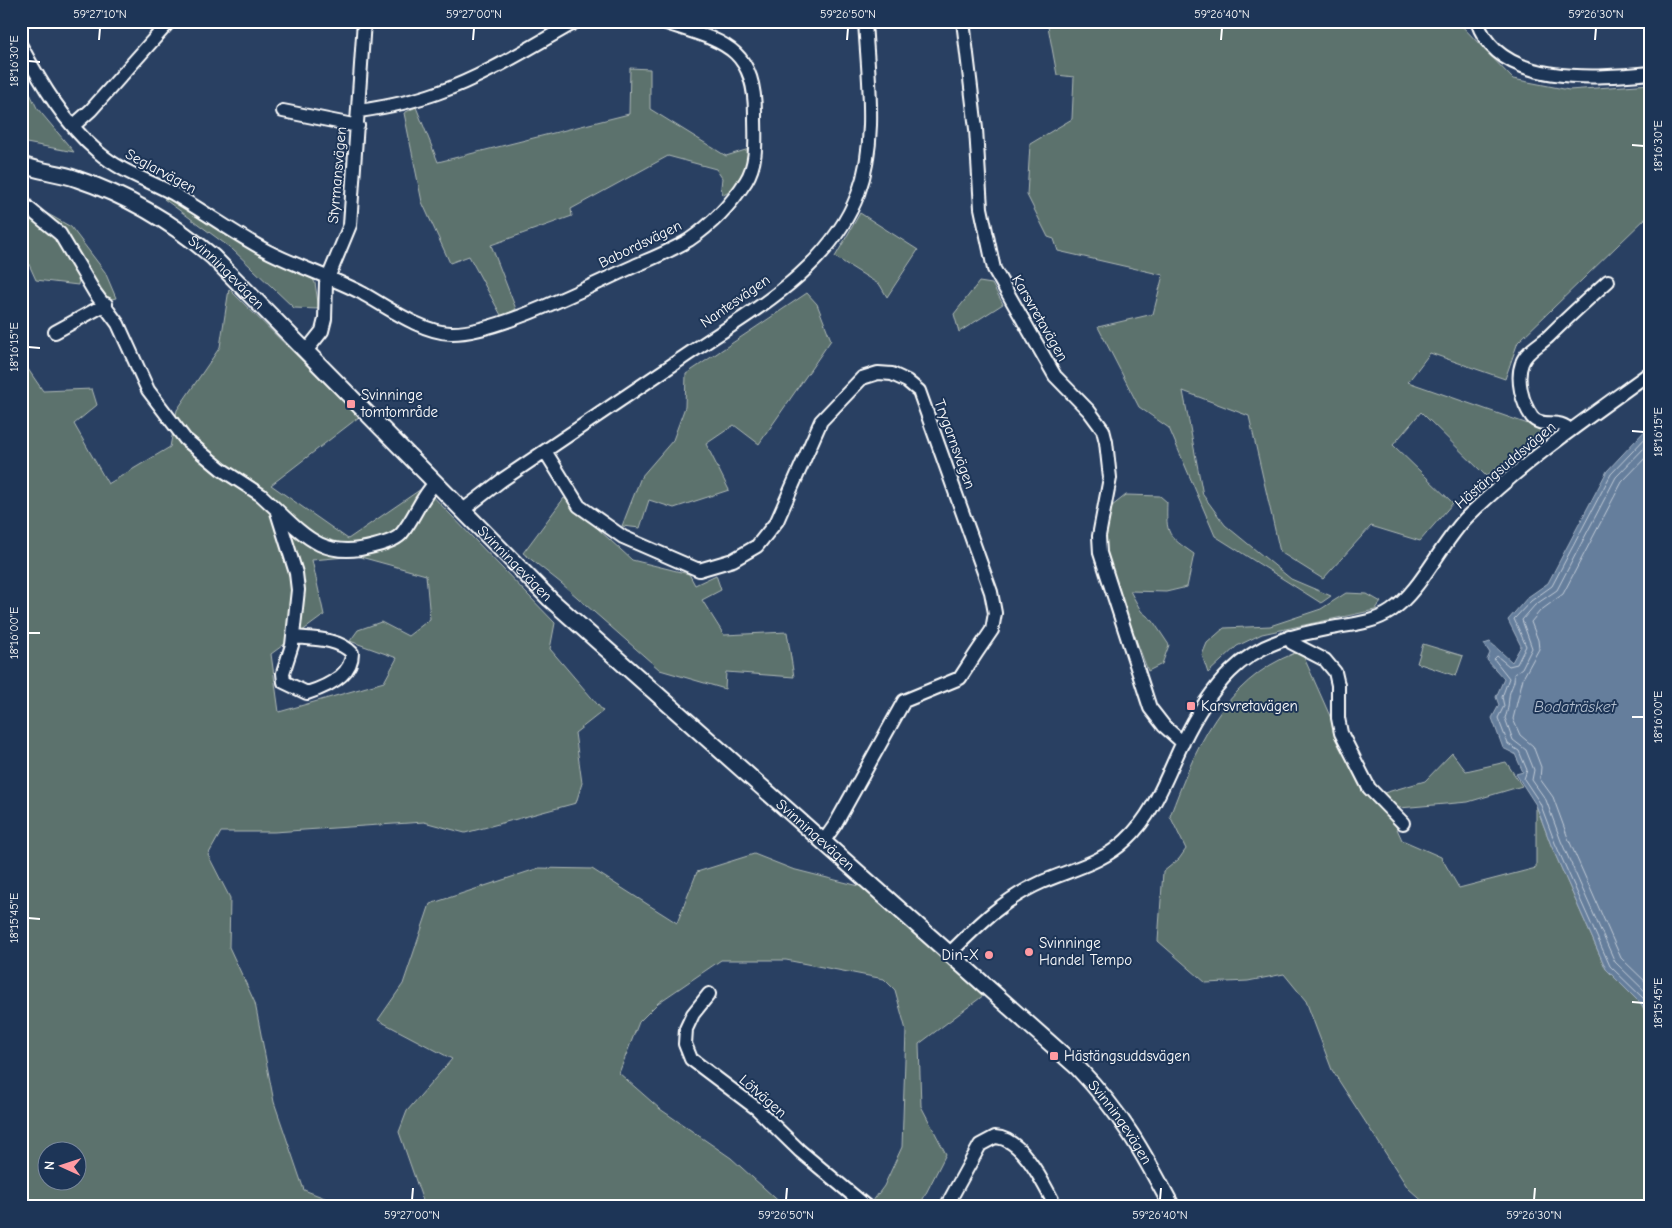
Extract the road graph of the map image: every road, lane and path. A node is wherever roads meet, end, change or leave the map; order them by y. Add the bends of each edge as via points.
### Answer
1 (170, 21) edge
2 (364, 21) edge
3 (577, 21) edge
4 (660, 21) edge
5 (865, 21) edge
6 (963, 21) edge
7 (1477, 21) edge
8 (21, 46) edge
9 (1651, 73) edge
10 (283, 111) dead end
11 (359, 111) junction
12 (74, 126) junction
13 (358, 126) junction
14 (21, 164) edge
15 (21, 199) edge
16 (328, 276) junction
17 (1608, 281) dead end
18 (106, 304) junction
19 (55, 332) dead end
20 (307, 350) junction
21 (1651, 372) edge
22 (1570, 431) junction
23 (545, 451) junction
24 (436, 482) junction
25 (276, 509) junction
26 (463, 510) junction
27 (294, 636) junction
28 (1289, 637) junction
29 (1182, 742) junction
30 (1403, 823) dead end
31 (823, 842) junction
32 (949, 954) junction
33 (709, 994) dead end
34 (867, 1207) edge
35 (946, 1207) edge
36 (1056, 1207) edge
37 (1172, 1207) edge

1 - 12 street
2 - 11 street, Styrmansvägen
3 - 11 street via 439,93
4 - 16 street, Babordsvägen via 724,43 740,56 752,78 756,102 753,166 740,189 705,228 680,245 588,287 512,318 459,333 444,333 424,326
5 - 23 street, Nantesvägen via 870,116 868,155 858,194 834,238 804,271 758,307
6 - 29 street, Karsvretavägen via 981,208 994,269 1055,376 1103,430 1110,478 1099,536 1100,553 1150,708
7 - 9 street via 1482,34 1495,50 1534,69 1588,77
8 - 12 street, Seglarvägen
10 - 13 street
11 - 13 street, Styrmansvägen
12 - 16 street, Seglarvägen via 97,151 121,169 172,193 268,251
13 - 16 street, Styrmansvägen via 350,225
14 - 20 main road, Svinningevägen via 50,170 126,198 172,225 213,257
15 - 18 street via 60,234 95,292
16 - 20 street, Styrmansvägen via 324,291 324,324 319,338
17 - 22 street via 1523,361 1519,376 1526,407 1532,417 1541,422 1561,423
18 - 19 street
18 - 25 street via 148,390 185,439
20 - 24 main road, Svinningevägen
21 - 22 street, Hästängsuddsvägen
22 - 28 street, Hästängsuddsvägen via 1466,517 1410,593 1394,609 1370,621
23 - 26 street, Nantesvägen
23 - 31 street, Trygarnsvägen via 579,506 587,513 637,545 699,570 733,560 757,546 777,521 821,421 862,378 878,372 892,374 919,391 991,592 995,613 992,630 960,678 904,701 896,710 836,825
24 - 25 street via 424,493 420,506 401,535 355,552 337,551 322,545 300,532
24 - 26 main road, Svinningevägen
25 - 27 street via 296,573 298,590
26 - 31 main road, Svinningevägen via 589,636
27 - 27 street via 346,646 352,653 352,660 345,671 320,689 308,693 294,688 284,682 283,673
28 - 29 street, Hästängsuddsvägen via 1263,648 1232,671 1203,706
28 - 30 street via 1292,643 1329,663 1335,672 1340,733 1369,788
29 - 32 street, Hästängsuddsvägen via 1157,802 1125,842 1094,862 1042,882 1011,899
31 - 32 main road, Svinningevägen
32 - 37 main road, Svinningevägen via 1101,1092 1139,1145
33 - 34 street, Lötvägen via 686,1029 685,1044 693,1061 756,1108 800,1151
35 - 36 street via 980,1145 995,1136 1009,1140 1021,1151

